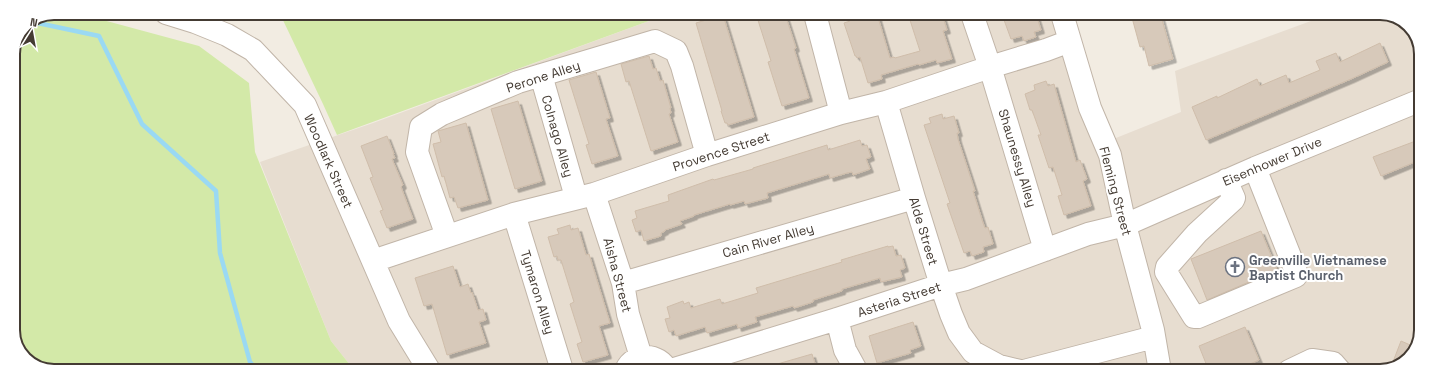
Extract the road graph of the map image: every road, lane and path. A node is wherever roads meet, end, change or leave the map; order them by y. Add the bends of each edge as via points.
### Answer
1 (189, 20) edge
2 (817, 20) edge
3 (974, 20) edge
4 (1064, 20) edge
5 (1070, 41) junction
6 (990, 67) junction
7 (541, 75) junction
8 (886, 102) junction
9 (1414, 103) edge
10 (841, 113) junction
11 (707, 155) junction
12 (1255, 168) junction
13 (1226, 180) junction
14 (585, 196) junction
15 (914, 198) junction
16 (514, 214) junction
17 (1125, 225) junction
18 (447, 236) junction
19 (1045, 250) junction
20 (373, 261) junction
21 (623, 282) junction
22 (941, 285) junction
23 (837, 320) junction
24 (1154, 336) junction
25 (634, 363) edge
26 (425, 364) edge
27 (560, 364) edge
28 (663, 364) edge
29 (691, 364) edge
30 (853, 364) edge
31 (996, 364) edge
32 (1050, 364) edge
33 (1159, 364) edge
34 (1304, 364) edge
35 (1333, 364) edge

1 - 20 street, Woodlark Street via 227,34 253,50 305,105
2 - 10 street
3 - 6 street, Shaunessy Alley
4 - 5 street, Fleming Street
5 - 6 street, Provence Street
5 - 17 street, Fleming Street via 1090,108 1110,155
6 - 8 street, Provence Street
6 - 19 street, Shaunessy Alley
7 - 11 street, Perone Alley via 655,41 676,51
7 - 14 street, Colnago Alley
7 - 18 street, Perone Alley via 442,114 421,127 417,152
8 - 10 street, Provence Street
8 - 15 street, Alde Street
9 - 12 street, Eisenhower Drive
10 - 11 street, Provence Street
11 - 14 street, Provence Street
12 - 13 street, Eisenhower Drive
12 - 13 street via 1297,274 1194,317 1166,272 1167,266 1197,233 1233,200 1234,194
13 - 17 street, Eisenhower Drive
14 - 16 street, Provence Street
14 - 21 street, Aisha Street
15 - 21 street, Cain River Alley
15 - 22 street, Alde Street
16 - 18 street, Provence Street
16 - 27 street, Tymaron Alley
17 - 19 street, Asteria Street via 1088,234
17 - 24 street, Fleming Street
18 - 20 street, Provence Street
19 - 22 street, Asteria Street
20 - 26 street, Woodlark Street via 399,321
21 - 25 street, Aisha Street
22 - 23 street, Asteria Street
22 - 31 street, Alde Street via 959,333 973,352
23 - 29 street, Asteria Street
23 - 30 street via 845,350
24 - 32 street
24 - 33 street, Fleming Street
25 - 28 street via 651,356
34 - 35 street via 1312,360

